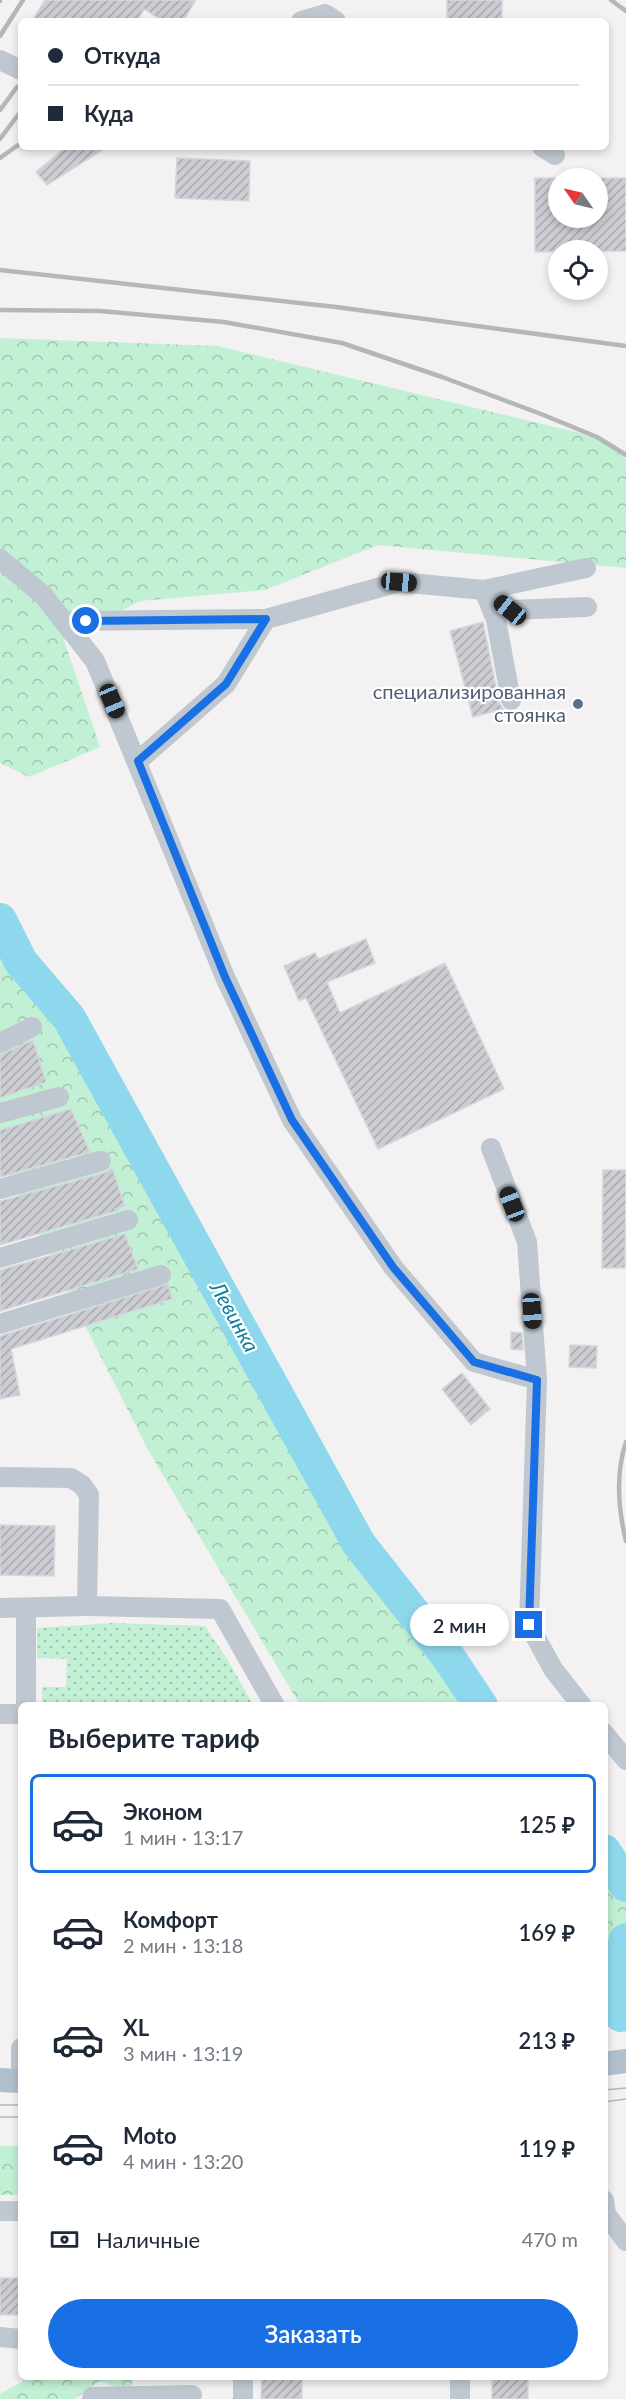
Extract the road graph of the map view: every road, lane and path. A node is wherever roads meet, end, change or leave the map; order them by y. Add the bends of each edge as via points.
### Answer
1 (311, 18) edge
2 (331, 18) edge
3 (0, 60) edge
4 (18, 69) edge
5 (0, 559) edge
6 (586, 568) dead end
7 (484, 590) junction
8 (587, 607) dead end
9 (266, 619) junction
10 (64, 621) junction
11 (511, 700) dead end
12 (138, 761) junction
13 (32, 1027) dead end
14 (0, 1043) edge
15 (59, 1098) dead end
16 (0, 1113) edge
17 (491, 1148) dead end
18 (101, 1161) dead end
19 (0, 1189) edge
20 (128, 1220) dead end
21 (0, 1258) edge
22 (161, 1275) dead end
23 (0, 1324) edge
24 (537, 1380) junction
25 (0, 1478) edge
26 (87, 1606) junction
27 (0, 1608) edge
28 (26, 1609) junction
29 (26, 1702) edge
30 (273, 1702) edge
31 (579, 1702) edge
32 (0, 1714) edge
33 (18, 1714) edge
34 (608, 1738) edge
35 (626, 1760) edge
36 (626, 2061) edge
37 (608, 2063) edge
38 (0, 2080) edge
39 (18, 2081) edge
40 (0, 2211) edge
41 (18, 2211) edge
42 (608, 2214) edge
43 (626, 2241) edge
44 (0, 2337) edge
45 (18, 2339) edge
46 (243, 2380) edge
47 (460, 2380) edge
48 (192, 2390) edge
49 (92, 2399) edge
50 (243, 2399) edge
51 (460, 2399) edge

1 - 2 street via 325,14
3 - 4 street
5 - 10 street via 43,595
6 - 7 street
7 - 8 street via 510,610
7 - 9 street via 399,582
7 - 11 street via 496,620
9 - 10 street
9 - 12 street via 226,684
10 - 12 street via 95,661
12 - 24 street via 225,977 292,1120 393,1267 474,1362
13 - 14 street
15 - 16 street
17 - 24 street via 527,1242
18 - 19 street
20 - 21 street
22 - 23 street
24 - 31 street via 529,1625 553,1669
25 - 26 street via 70,1478 89,1495
26 - 28 street
26 - 30 street via 220,1609
27 - 28 street
28 - 29 street
32 - 33 street
34 - 35 street
36 - 37 main road
38 - 39 main road
40 - 41 street
42 - 43 street
44 - 45 street
46 - 50 street
47 - 51 street
48 - 49 street

